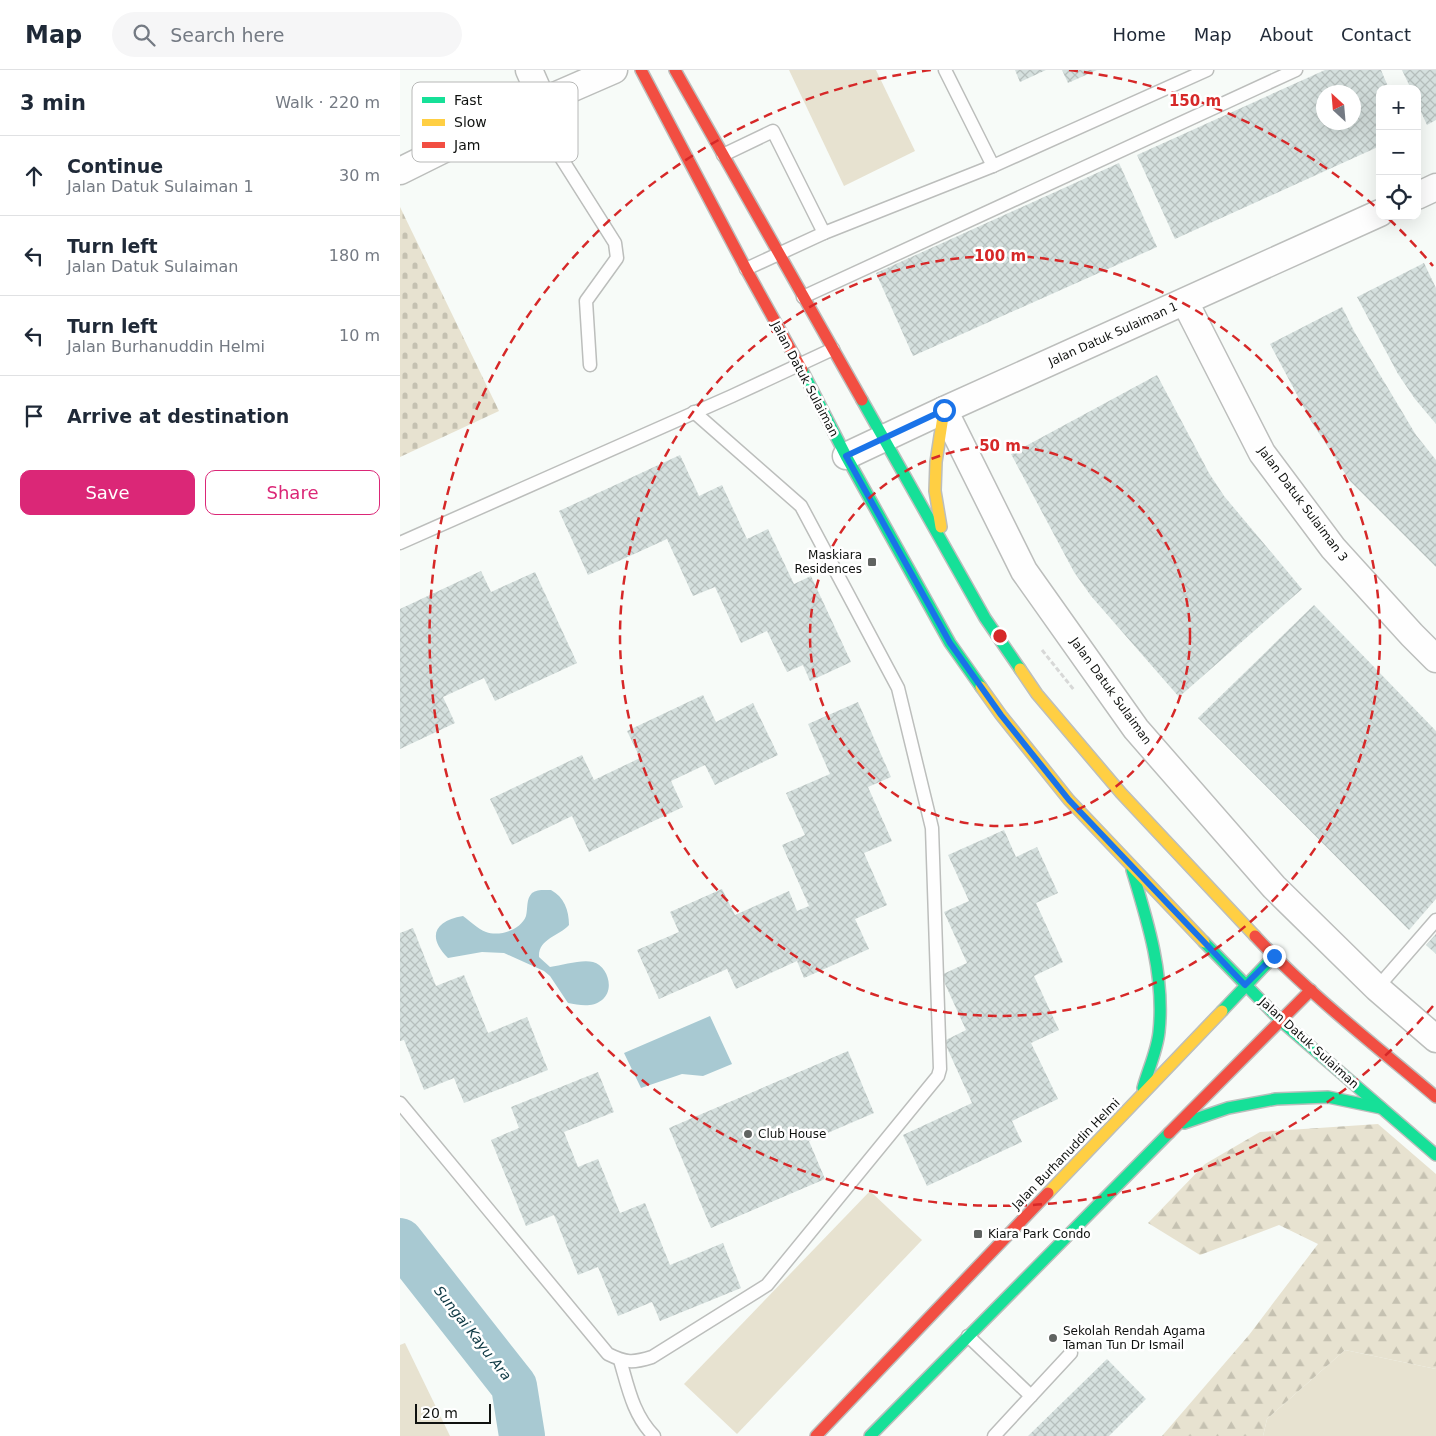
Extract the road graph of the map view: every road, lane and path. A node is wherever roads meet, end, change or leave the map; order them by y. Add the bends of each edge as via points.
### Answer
1 (614, 70) edge
2 (641, 70) edge
3 (675, 70) edge
4 (945, 70) edge
5 (1207, 70) edge
6 (1296, 70) edge
7 (578, 86) edge
8 (722, 155) junction
9 (418, 162) edge
10 (569, 162) edge
11 (993, 166) junction
12 (400, 171) edge
13 (1436, 187) edge
14 (1421, 194) edge
15 (1376, 215) edge
16 (824, 233) junction
17 (779, 254) junction
18 (746, 269) junction
19 (803, 297) junction
20 (1185, 302) junction
21 (833, 349) junction
22 (590, 365) dead end
23 (799, 365) junction
24 (944, 410) junction
25 (694, 412) junction
26 (884, 439) junction
27 (846, 456) junction
28 (400, 543) edge
29 (943, 544) junction
30 (1436, 660) edge
31 (1131, 866) junction
32 (1436, 920) edge
33 (1274, 956) junction
34 (1245, 985) junction
35 (1377, 988) junction
36 (1311, 990) junction
37 (1281, 1021) junction
38 (1436, 1039) edge
39 (1141, 1094) junction
40 (1436, 1097) edge
41 (400, 1103) edge
42 (1383, 1109) junction
43 (1176, 1126) junction
44 (1436, 1155) edge
45 (968, 1336) junction
46 (1071, 1353) dead end
47 (620, 1360) junction
48 (1031, 1396) junction
49 (654, 1436) edge
50 (816, 1436) edge
51 (870, 1436) edge
52 (994, 1436) edge

1 - 7 street
2 - 18 main road, Jalan Datuk Sulaiman
3 - 8 main road
4 - 11 lane
5 - 11 lane
6 - 19 lane
8 - 16 lane via 773,130
8 - 17 main road
9 - 12 street
10 - 22 lane via 615,243 616,258 586,301
11 - 16 lane
13 - 14 street
15 - 20 street, Jalan Datuk Sulaiman 1
16 - 17 lane
17 - 18 lane
17 - 19 main road
18 - 23 main road, Jalan Datuk Sulaiman
19 - 21 main road
20 - 24 street, Jalan Datuk Sulaiman 1
20 - 30 street, Jalan Datuk Sulaiman 3 via 1262,453 1332,548
21 - 23 lane
21 - 26 main road
23 - 25 lane
23 - 27 main road, Jalan Datuk Sulaiman
24 - 26 street, Jalan Datuk Sulaiman 1
24 - 29 main road via 935,491
24 - 35 street, Jalan Datuk Sulaiman via 1024,571 1136,729 1274,886
25 - 28 lane
25 - 47 lane via 800,506 898,688 932,828 940,1069 938,1076 767,1285 652,1357 635,1362
26 - 27 street, Jalan Datuk Sulaiman 1
26 - 29 main road
27 - 31 main road, Jalan Datuk Sulaiman via 950,643 1001,715 1069,800
29 - 33 main road via 985,618 1037,694 1121,793
31 - 34 main road, Jalan Datuk Sulaiman
31 - 39 main road via 1151,934 1159,980 1159,1034
32 - 35 lane
33 - 34 main road, Jalan Burhanuddin Helmi
33 - 36 main road
34 - 37 main road, Jalan Datuk Sulaiman
34 - 39 main road, Jalan Burhanuddin Helmi
35 - 38 street, Jalan Datuk Sulaiman
36 - 37 main road
36 - 40 main road
37 - 42 main road, Jalan Datuk Sulaiman
37 - 43 main road
39 - 50 main road, Jalan Burhanuddin Helmi
41 - 47 lane via 608,1354
42 - 43 main road via 1328,1097 1276,1099 1228,1108
42 - 44 main road, Jalan Datuk Sulaiman
43 - 45 main road
45 - 48 lane
45 - 51 main road
46 - 48 lane
47 - 49 lane via 636,1412
48 - 52 lane

